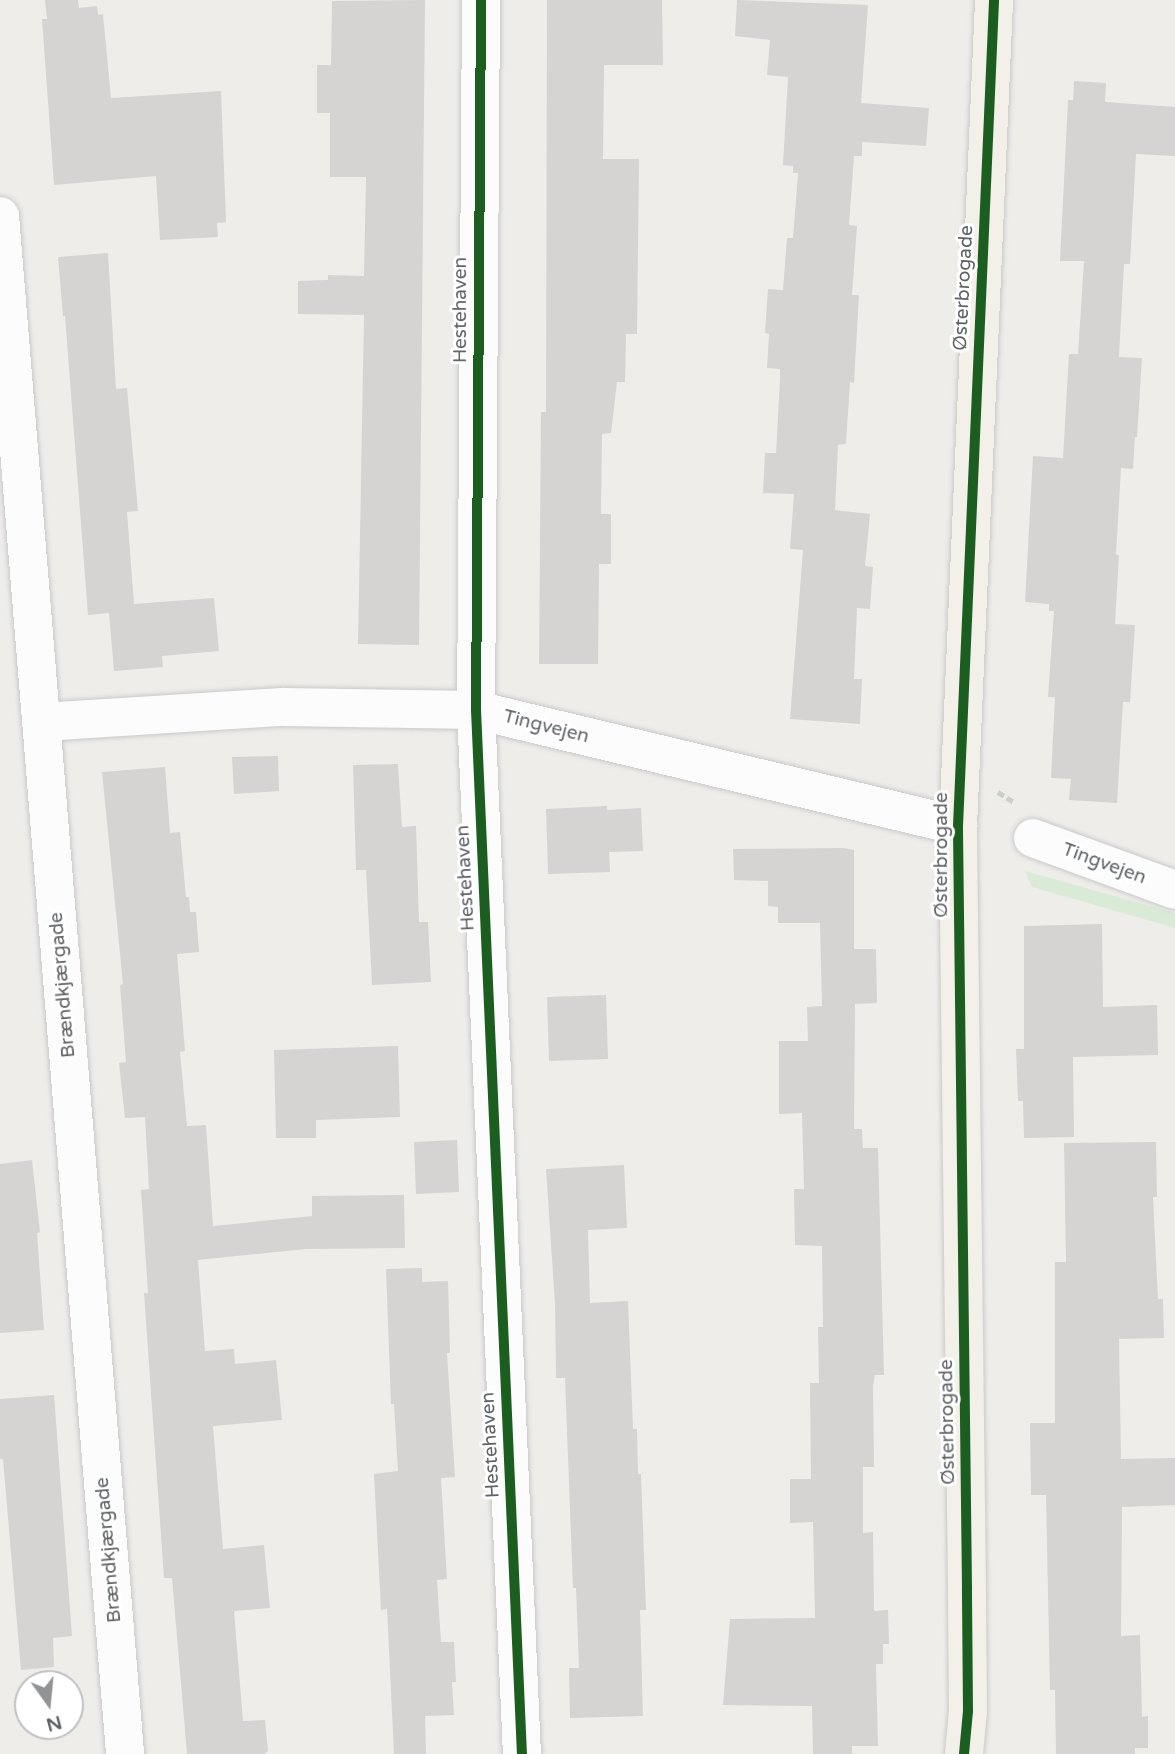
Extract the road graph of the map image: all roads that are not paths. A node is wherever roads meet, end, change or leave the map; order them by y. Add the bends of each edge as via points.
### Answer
1 (481, 0) edge
2 (994, 0) edge
3 (0, 216) edge
4 (476, 710) junction
5 (42, 722) junction
6 (958, 826) junction
7 (1033, 838) dead end
8 (1175, 890) edge
9 (968, 1711) junction
10 (125, 1754) edge
11 (522, 1754) edge
12 (964, 1754) edge
13 (974, 1754) edge

1 - 4 street, Hestehaven
2 - 6 main road, Østerbrogade
3 - 5 street, Brændkjærgade
4 - 5 street, Tingvejen via 283,707
4 - 6 street, Tingvejen
4 - 11 street, Hestehaven
5 - 10 street, Brændkjærgade
6 - 9 main road, Østerbrogade
7 - 8 street, Tingvejen
9 - 12 main road, Østerbrogade
9 - 13 main road, Østerbrogade

